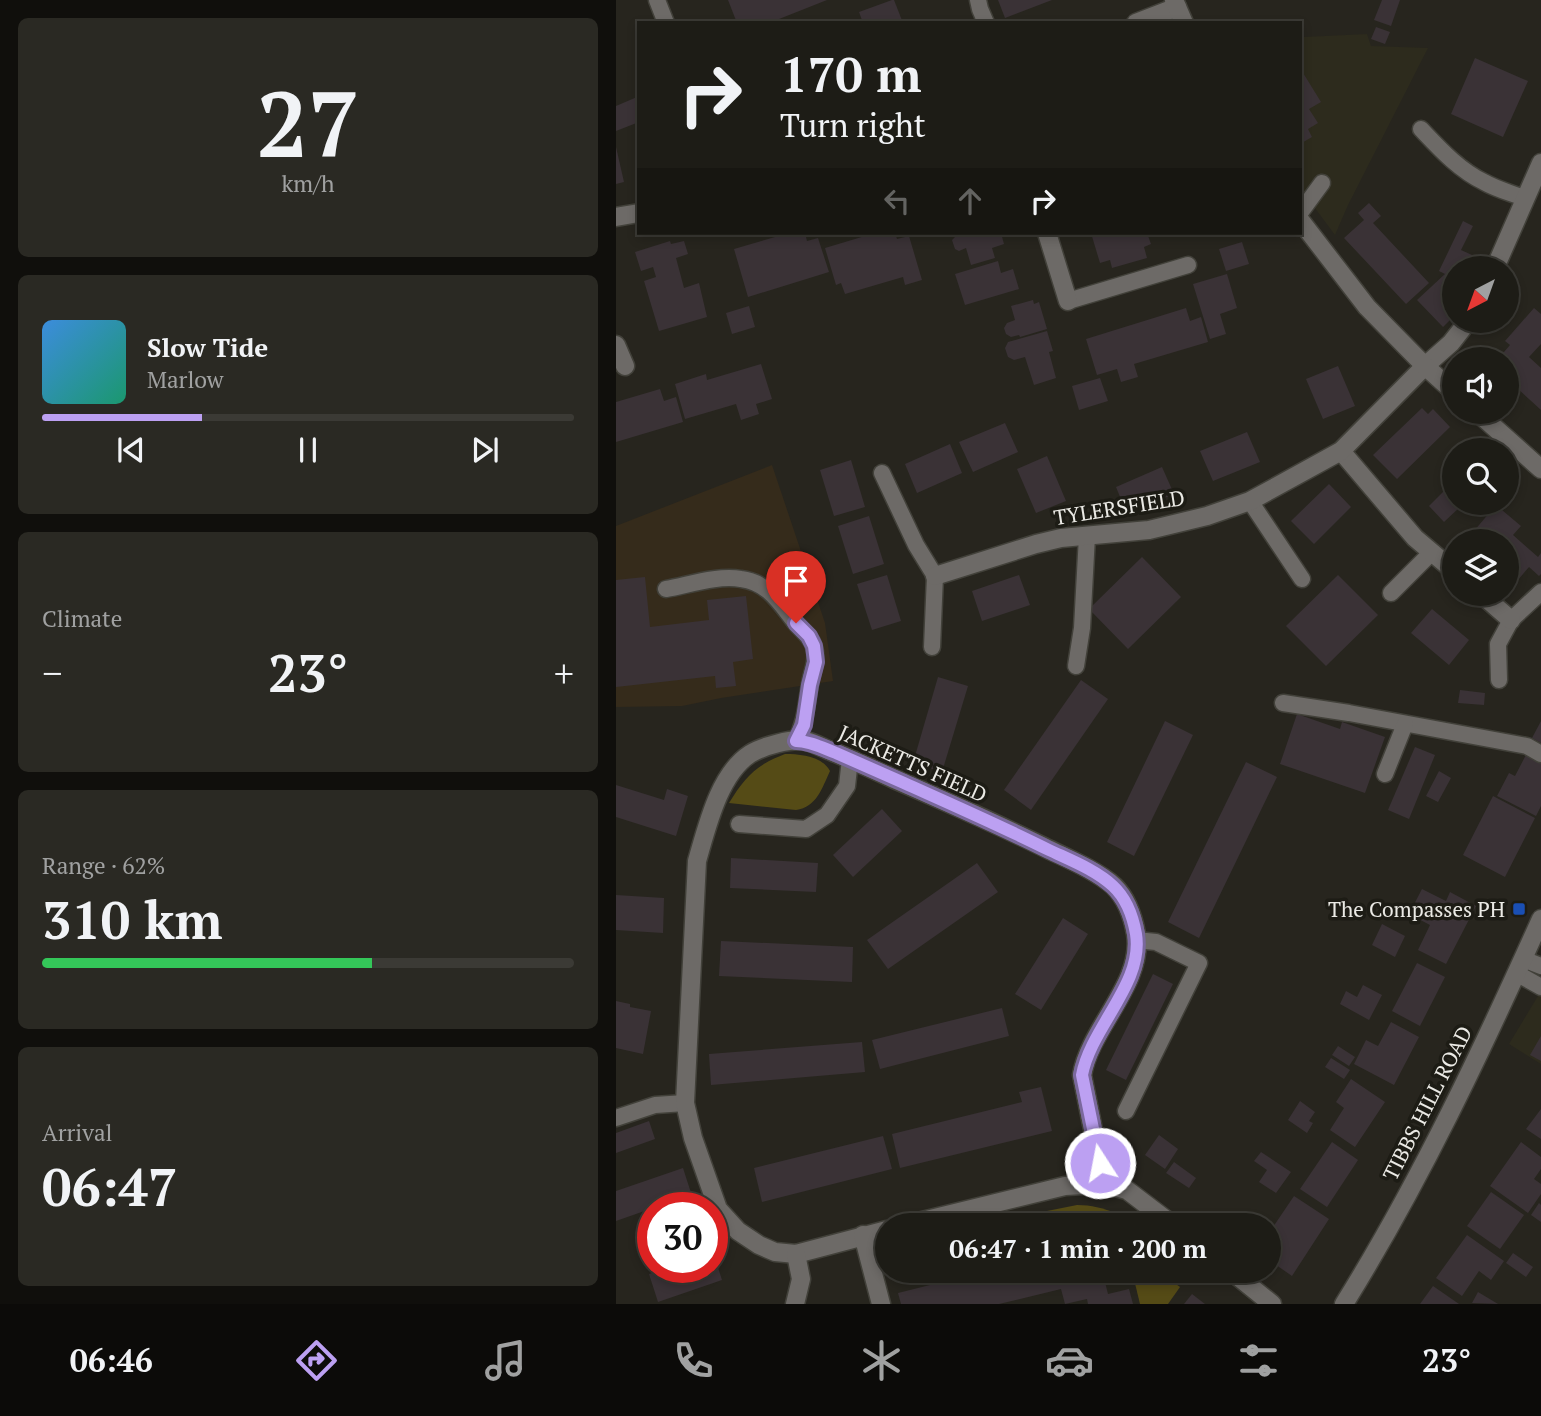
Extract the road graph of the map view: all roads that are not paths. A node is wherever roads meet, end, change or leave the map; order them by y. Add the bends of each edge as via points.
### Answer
1 (657, 0) edge
2 (978, 0) edge
3 (1178, 10) edge
4 (665, 21) edge
5 (985, 21) edge
6 (1142, 21) edge
7 (1422, 129) dead end
8 (1541, 163) edge
9 (1322, 183) dead end
10 (1524, 198) junction
11 (1302, 210) edge
12 (637, 213) edge
13 (616, 217) edge
14 (1302, 223) edge
15 (1049, 235) edge
16 (1501, 256) edge
17 (1188, 265) dead end
18 (1068, 301) joint
19 (1459, 333) edge
20 (616, 345) edge
21 (625, 366) dead end
22 (1425, 366) junction
23 (1442, 381) edge
24 (1491, 424) edge
25 (1341, 451) junction
26 (1541, 469) edge
27 (882, 473) dead end
28 (1250, 501) junction
29 (1087, 536) junction
30 (1432, 552) junction
31 (1442, 561) edge
32 (935, 576) junction
33 (1301, 579) dead end
34 (666, 589) dead end
35 (1541, 592) edge
36 (1391, 593) dead end
37 (1495, 606) edge
38 (1511, 620) junction
39 (932, 647) dead end
40 (1076, 666) dead end
41 (1499, 680) dead end
42 (1283, 703) dead end
43 (1405, 724) junction
44 (796, 741) junction
45 (1541, 754) edge
46 (849, 759) junction
47 (1385, 774) dead end
48 (739, 824) dead end
49 (1541, 919) edge
50 (1136, 940) junction
51 (1520, 966) junction
52 (1541, 966) edge
53 (1541, 987) edge
54 (685, 1103) junction
55 (1126, 1111) dead end
56 (619, 1114) edge
57 (1104, 1184) junction
58 (955, 1213) edge
59 (1157, 1213) edge
60 (875, 1232) edge
61 (863, 1235) junction
62 (796, 1254) junction
63 (1246, 1283) edge
64 (795, 1304) edge
65 (881, 1304) edge
66 (1272, 1304) edge
67 (1344, 1304) edge

1 - 4 lane
2 - 5 lane
3 - 6 street
7 - 10 lane via 1446,155 1484,183
8 - 10 street
9 - 11 lane
10 - 16 street
12 - 13 street
14 - 22 street via 1367,307
15 - 18 street
17 - 18 lane
19 - 22 street, TYLERSFIELD
20 - 21 street
22 - 23 street
22 - 25 street, TYLERSFIELD
24 - 26 street
25 - 28 street, TYLERSFIELD
25 - 30 street
27 - 32 lane
28 - 29 street, TYLERSFIELD via 1149,530
28 - 33 lane
29 - 32 street, TYLERSFIELD via 1035,544
29 - 40 lane
30 - 31 street
30 - 36 lane
32 - 39 lane
34 - 44 lane via 727,578 758,583 809,636 816,662 804,725
35 - 38 lane
37 - 38 street
38 - 41 lane via 1498,644
42 - 43 lane
43 - 45 lane via 1527,746
43 - 47 lane
44 - 46 street, JACKETTS FIELD
44 - 54 street via 751,754 734,769 706,829 697,861
46 - 48 lane via 846,786 827,815 806,829
46 - 50 street, JACKETTS FIELD via 1085,867 1114,886 1128,905
49 - 51 street, TIBBS HILL ROAD
50 - 55 lane via 1156,942 1199,963
50 - 57 street, JACKETTS FIELD via 1132,973 1100,1030 1082,1075
51 - 52 lane
51 - 53 lane
51 - 67 street, TIBBS HILL ROAD via 1430,1150
54 - 56 lane
54 - 62 street via 718,1209 737,1231 759,1245
57 - 58 street via 1065,1186
57 - 59 street via 1127,1190
60 - 61 street
61 - 62 street
61 - 65 street
62 - 64 street via 801,1279
63 - 66 street

